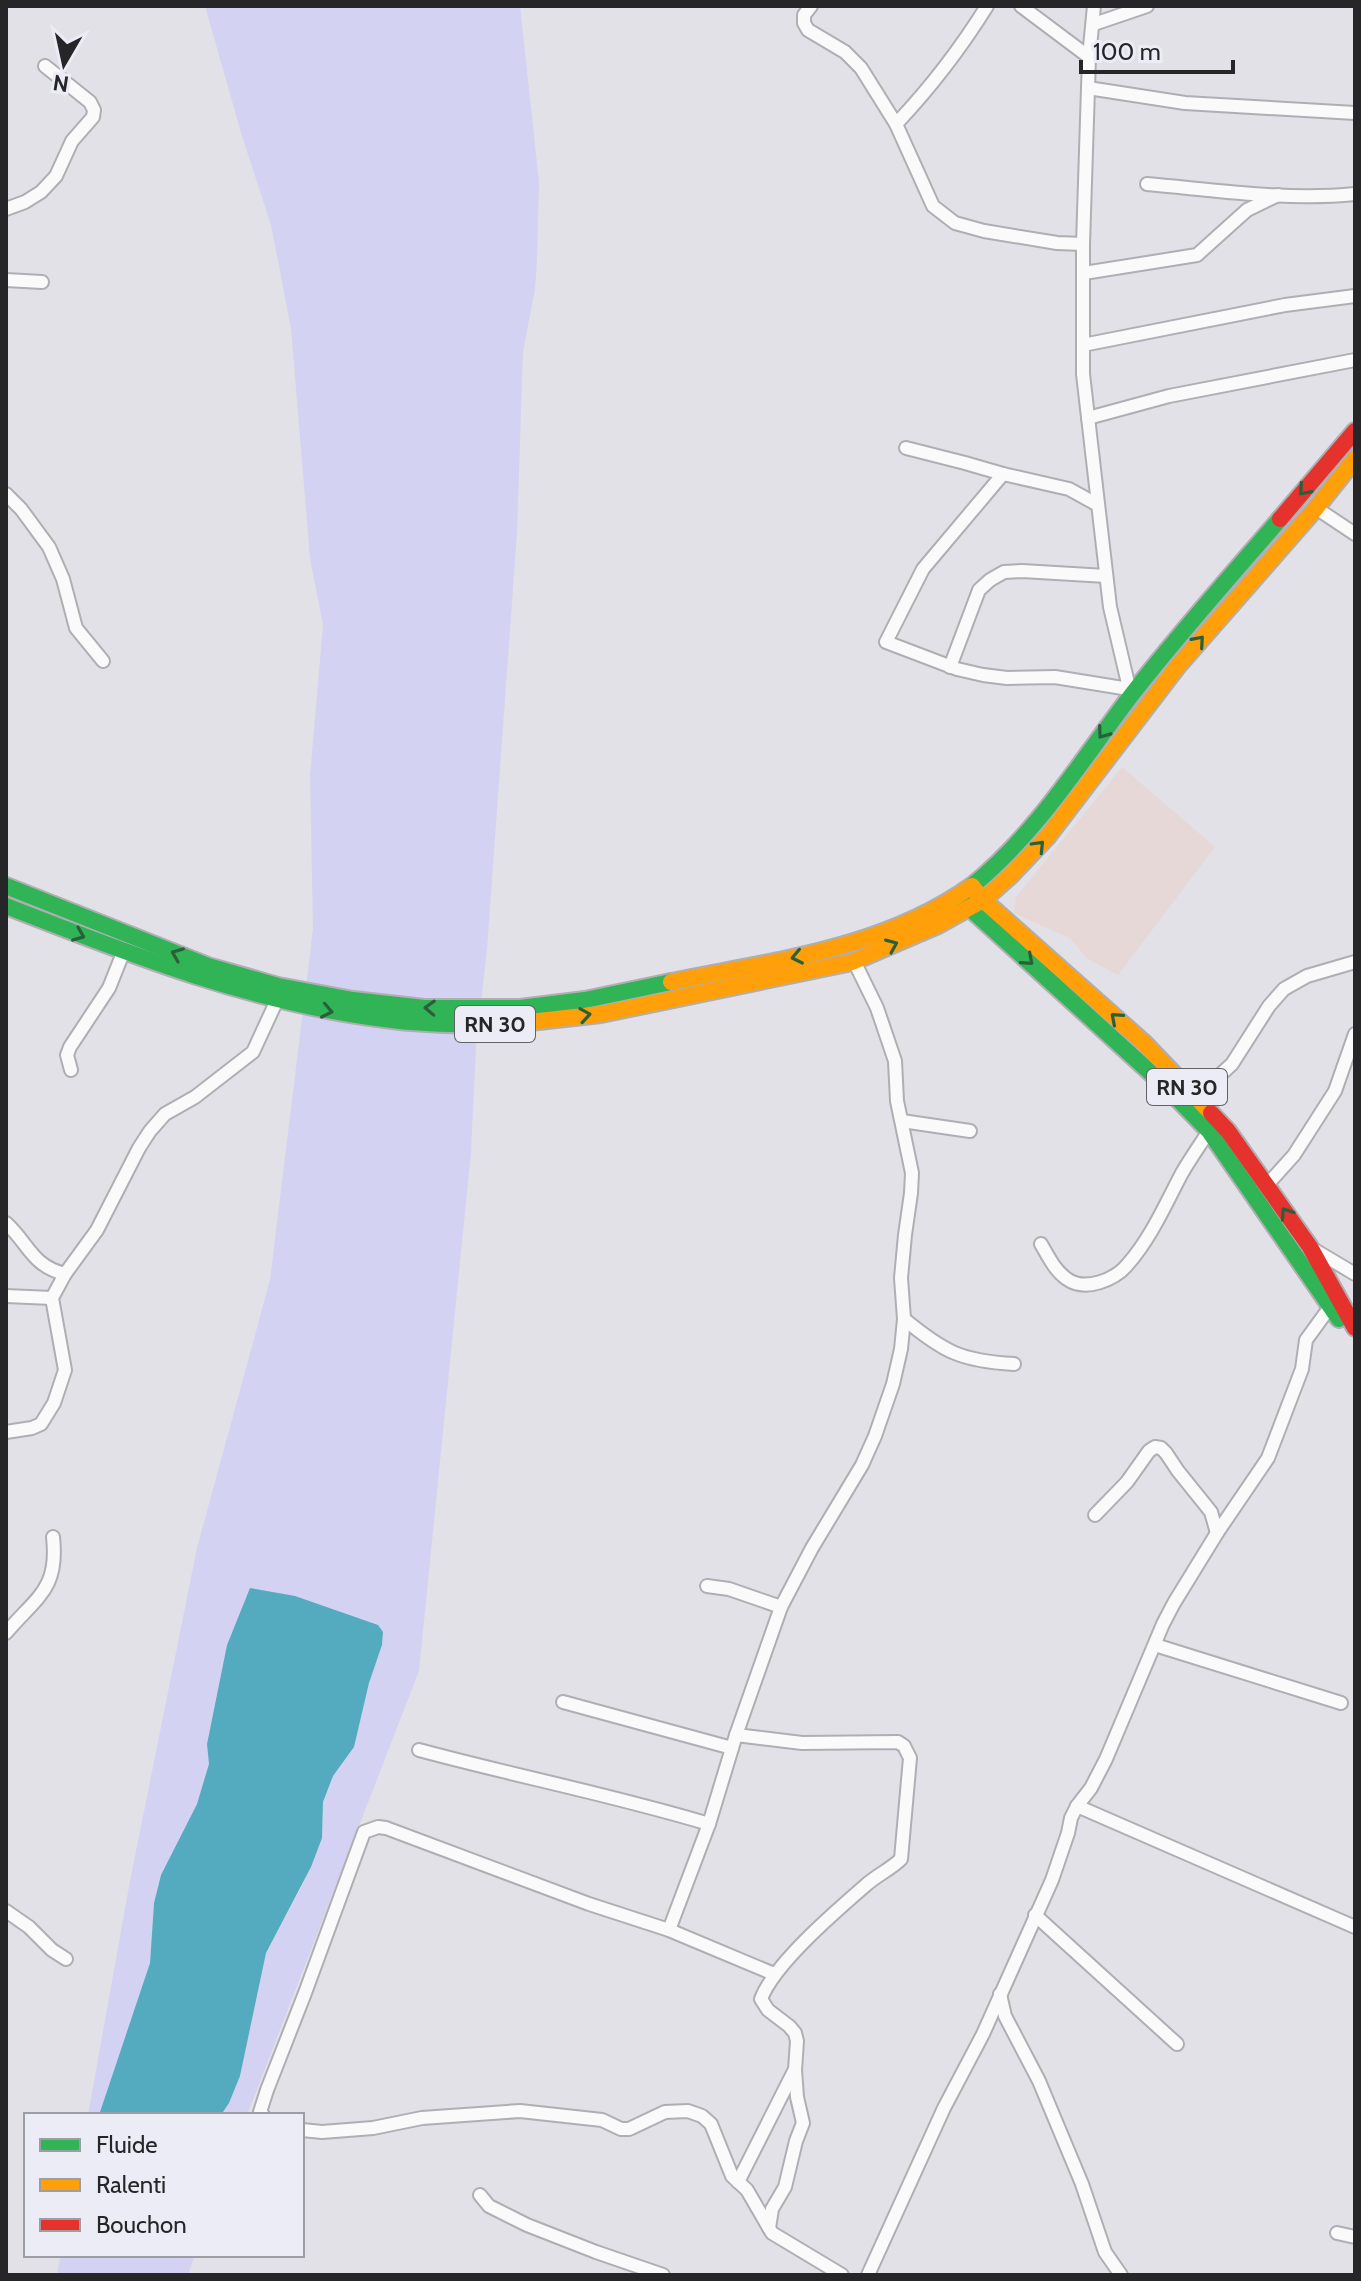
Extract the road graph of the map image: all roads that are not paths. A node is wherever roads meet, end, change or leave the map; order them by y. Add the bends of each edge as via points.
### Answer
1 (811, 6) edge
2 (987, 6) edge
3 (1021, 6) edge
4 (1094, 6) edge
5 (1147, 6) edge
6 (1094, 24) junction
7 (1089, 57) junction
8 (45, 66) dead end
9 (1088, 88) junction
10 (1355, 113) edge
11 (896, 124) junction
12 (1147, 184) dead end
13 (1355, 194) edge
14 (1278, 195) junction
15 (6, 209) edge
16 (1083, 244) junction
17 (1084, 273) junction
18 (6, 280) edge
19 (42, 282) dead end
20 (1355, 296) edge
21 (1083, 345) junction
22 (1355, 360) edge
23 (1088, 418) junction
24 (1355, 431) edge
25 (906, 448) dead end
26 (1355, 459) edge
27 (1003, 474) junction
28 (6, 494) edge
29 (1098, 505) junction
30 (1316, 508) junction
31 (1355, 534) edge
32 (1106, 576) junction
33 (103, 661) dead end
34 (950, 667) junction
35 (1130, 692) junction
36 (6, 886) edge
37 (970, 902) junction
38 (6, 906) edge
39 (123, 953) junction
40 (854, 961) junction
41 (1355, 962) edge
42 (277, 1000) junction
43 (1355, 1034) edge
44 (71, 1070) dead end
45 (1196, 1097) junction
46 (902, 1121) junction
47 (970, 1131) dead end
48 (1209, 1131) junction
49 (1267, 1185) junction
50 (6, 1223) edge
51 (1041, 1244) dead end
52 (1310, 1247) junction
53 (65, 1274) junction
54 (1355, 1274) edge
55 (6, 1296) edge
56 (52, 1298) junction
57 (1330, 1307) junction
58 (904, 1319) junction
59 (1355, 1328) edge
60 (1355, 1339) edge
61 (1014, 1364) dead end
62 (6, 1432) edge
63 (1211, 1512) junction
64 (1232, 1512) junction
65 (1095, 1515) dead end
66 (1217, 1533) junction
67 (53, 1537) dead end
68 (707, 1586) dead end
69 (781, 1607) junction
70 (6, 1633) edge
71 (1155, 1645) junction
72 (563, 1702) dead end
73 (1341, 1703) dead end
74 (734, 1741) junction
75 (419, 1750) dead end
76 (1077, 1806) junction
77 (709, 1824) junction
78 (6, 1911) edge
79 (1035, 1915) junction
80 (1355, 1927) edge
81 (669, 1930) junction
82 (66, 1959) dead end
83 (774, 1974) junction
84 (1000, 1994) junction
85 (1177, 2044) dead end
86 (795, 2070) junction
87 (261, 2113) edge
88 (304, 2130) edge
89 (738, 2182) junction
90 (480, 2195) dead end
91 (769, 2228) junction
92 (1337, 2233) dead end
93 (1355, 2237) edge
94 (663, 2275) edge
95 (842, 2275) edge
96 (868, 2275) edge
97 (1121, 2275) edge

1 - 11 street via 804,15 808,30 861,68
2 - 11 street via 929,90
3 - 7 street
4 - 6 street
5 - 6 street
6 - 7 street
7 - 9 street
8 - 15 street via 90,102 93,117 41,192
9 - 10 street via 1185,103
9 - 16 street
11 - 16 street via 933,206 955,223
12 - 14 street
13 - 14 street
14 - 17 street via 1247,210 1197,255
16 - 17 street
17 - 21 street
18 - 19 street
20 - 21 street
21 - 23 street
22 - 23 street via 1169,396
23 - 29 street
24 -> 35 main road
25 - 27 street
26 - 30 main road
27 - 29 street via 1069,489
27 - 34 street via 923,569 886,642
28 - 33 street via 49,547 76,628
29 - 32 street
30 - 31 street
37 -> 30 main road via 1010,876 1048,836 1177,667
32 - 34 street via 1022,571 990,580 979,590
32 - 35 street
34 - 35 street via 1007,678 1055,677
35 -> 37 main road, RN 30 via 1036,824 972,886
37 -> 36 main road, RN 30 via 847,946 585,1000 520,1008 424,1008 278,986 208,966
40 -> 37 main road, RN 30 / RN 30 via 943,924
45 -> 37 main road, RN 30 via 1144,1043
37 -> 48 main road, RN 30
38 -> 39 main road, RN 30 / RN 30
39 - 42 main road, RN 30 / RN 30
39 - 44 street via 109,988 70,1047
42 -> 40 main road, RN 30 / RN 30 via 349,1016 423,1024 520,1024
40 - 46 street via 895,1061
41 - 45 street via 1284,989 1232,1064
42 - 53 street via 253,1052 165,1114 150,1131 97,1230
43 - 49 street via 1335,1091 1294,1155
45 - 49 main road, RN 30
46 - 47 street
46 - 58 street via 912,1173 901,1278
48 - 51 street via 1158,1219 1117,1273 1080,1285 1053,1265
48 - 57 main road, RN 30
52 -> 49 main road, RN 30
50 - 53 street via 42,1266
52 - 54 street
52 - 59 main road, RN 30
53 - 56 street
55 - 56 street
56 - 62 street via 65,1370 61,1386 41,1424
57 - 60 main road, RN 30
57 - 64 street via 1306,1340 1302,1369 1268,1458
58 - 61 street via 925,1337 968,1359
58 - 69 street via 893,1384 875,1436
63 - 64 street
63 - 65 street via 1166,1453 1155,1447
63 - 66 street
64 - 66 street
66 - 71 street
67 - 70 street via 53,1567 45,1591
68 - 69 street
69 - 74 street
71 - 73 street
71 - 76 street via 1106,1759
72 - 74 street
74 - 77 street
74 - 83 street via 898,1742 910,1758 901,1859 858,1892
75 - 77 street
76 - 79 street
76 - 80 street
77 - 81 street
78 - 82 street
79 - 84 street
79 - 85 street
81 - 83 street
81 - 87 street via 386,1828 372,1828 364,1832
83 - 86 street via 761,1999 795,2033
84 - 96 street
84 - 97 street via 1005,2016 1082,2184 1105,2252
86 - 89 street
86 - 91 street via 803,2123
88 - 89 street via 520,2111 602,2120 629,2129 665,2112 688,2111 711,2124
89 - 91 street
90 - 94 street via 512,2218
91 - 95 street
92 - 93 street

